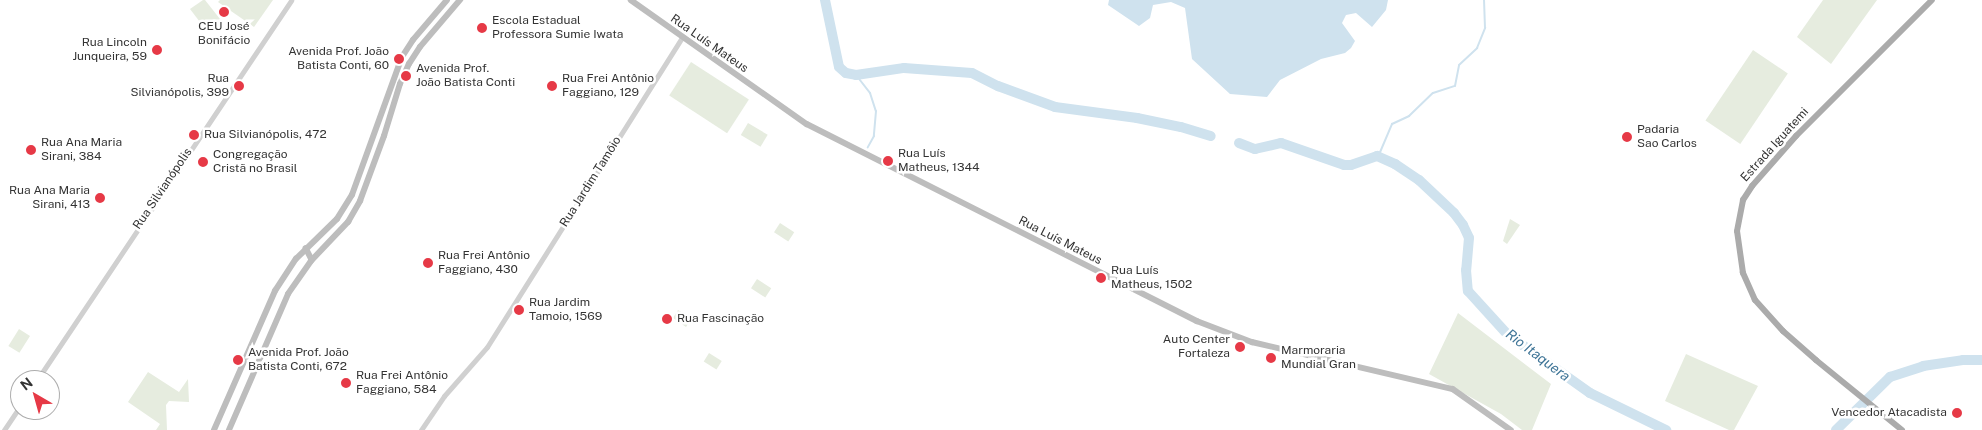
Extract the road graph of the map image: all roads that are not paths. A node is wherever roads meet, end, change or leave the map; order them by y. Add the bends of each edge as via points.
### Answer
1 (291, 0) edge
2 (447, 0) edge
3 (460, 0) edge
4 (631, 0) edge
5 (1932, 0) edge
6 (682, 37) junction
7 (306, 248) junction
8 (312, 260) junction
9 (43, 370) edge
10 (214, 430) edge
11 (229, 430) edge
12 (421, 430) edge
13 (1511, 430) edge
14 (1902, 430) edge

1 - 9 street, Rua Silvianópolis
2 - 7 main road via 402,57 360,176 345,208 329,228
3 - 8 main road via 420,46 409,64 360,201 348,222
4 - 6 main road, Rua Luís Mateus
5 - 14 main road, Estrada Iguatemi via 1785,148 1752,186 1743,200 1737,231 1738,254 1755,300 1783,331
6 - 12 street, Rua Jardim Tamôio via 499,328
6 - 13 main road, Rua Luís Mateus via 807,124 1197,321 1252,342 1454,390
7 - 8 main road
7 - 10 main road via 275,291
8 - 11 main road via 284,302

